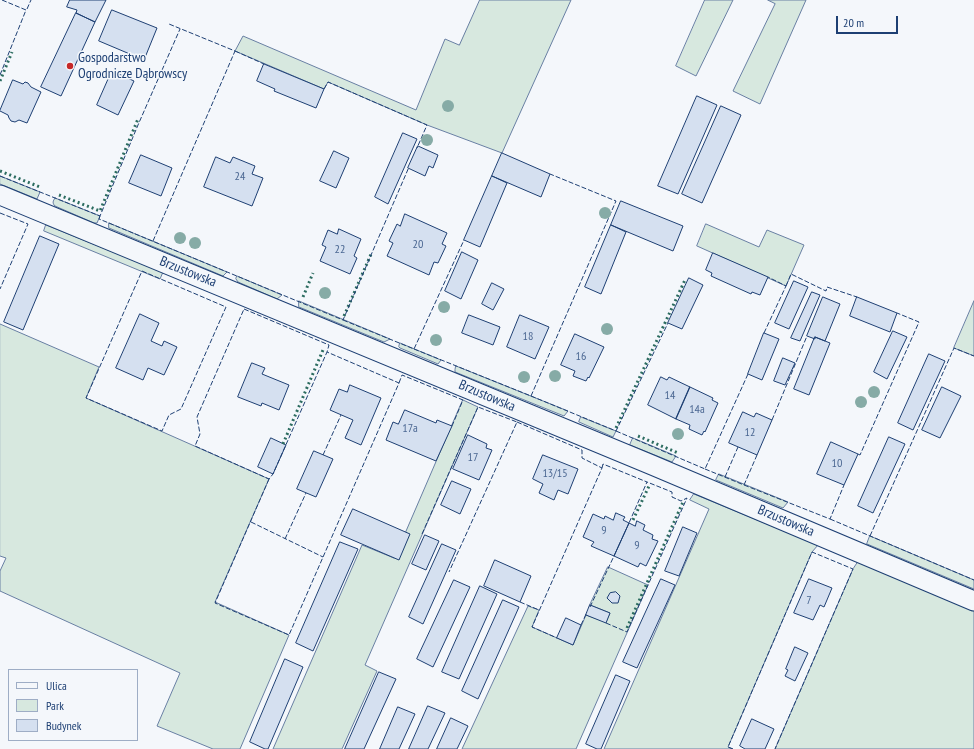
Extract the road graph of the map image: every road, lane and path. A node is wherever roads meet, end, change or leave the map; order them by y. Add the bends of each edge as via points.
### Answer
1 (0, 195) edge
2 (974, 601) edge

1 - 2 street, Brzustowska

